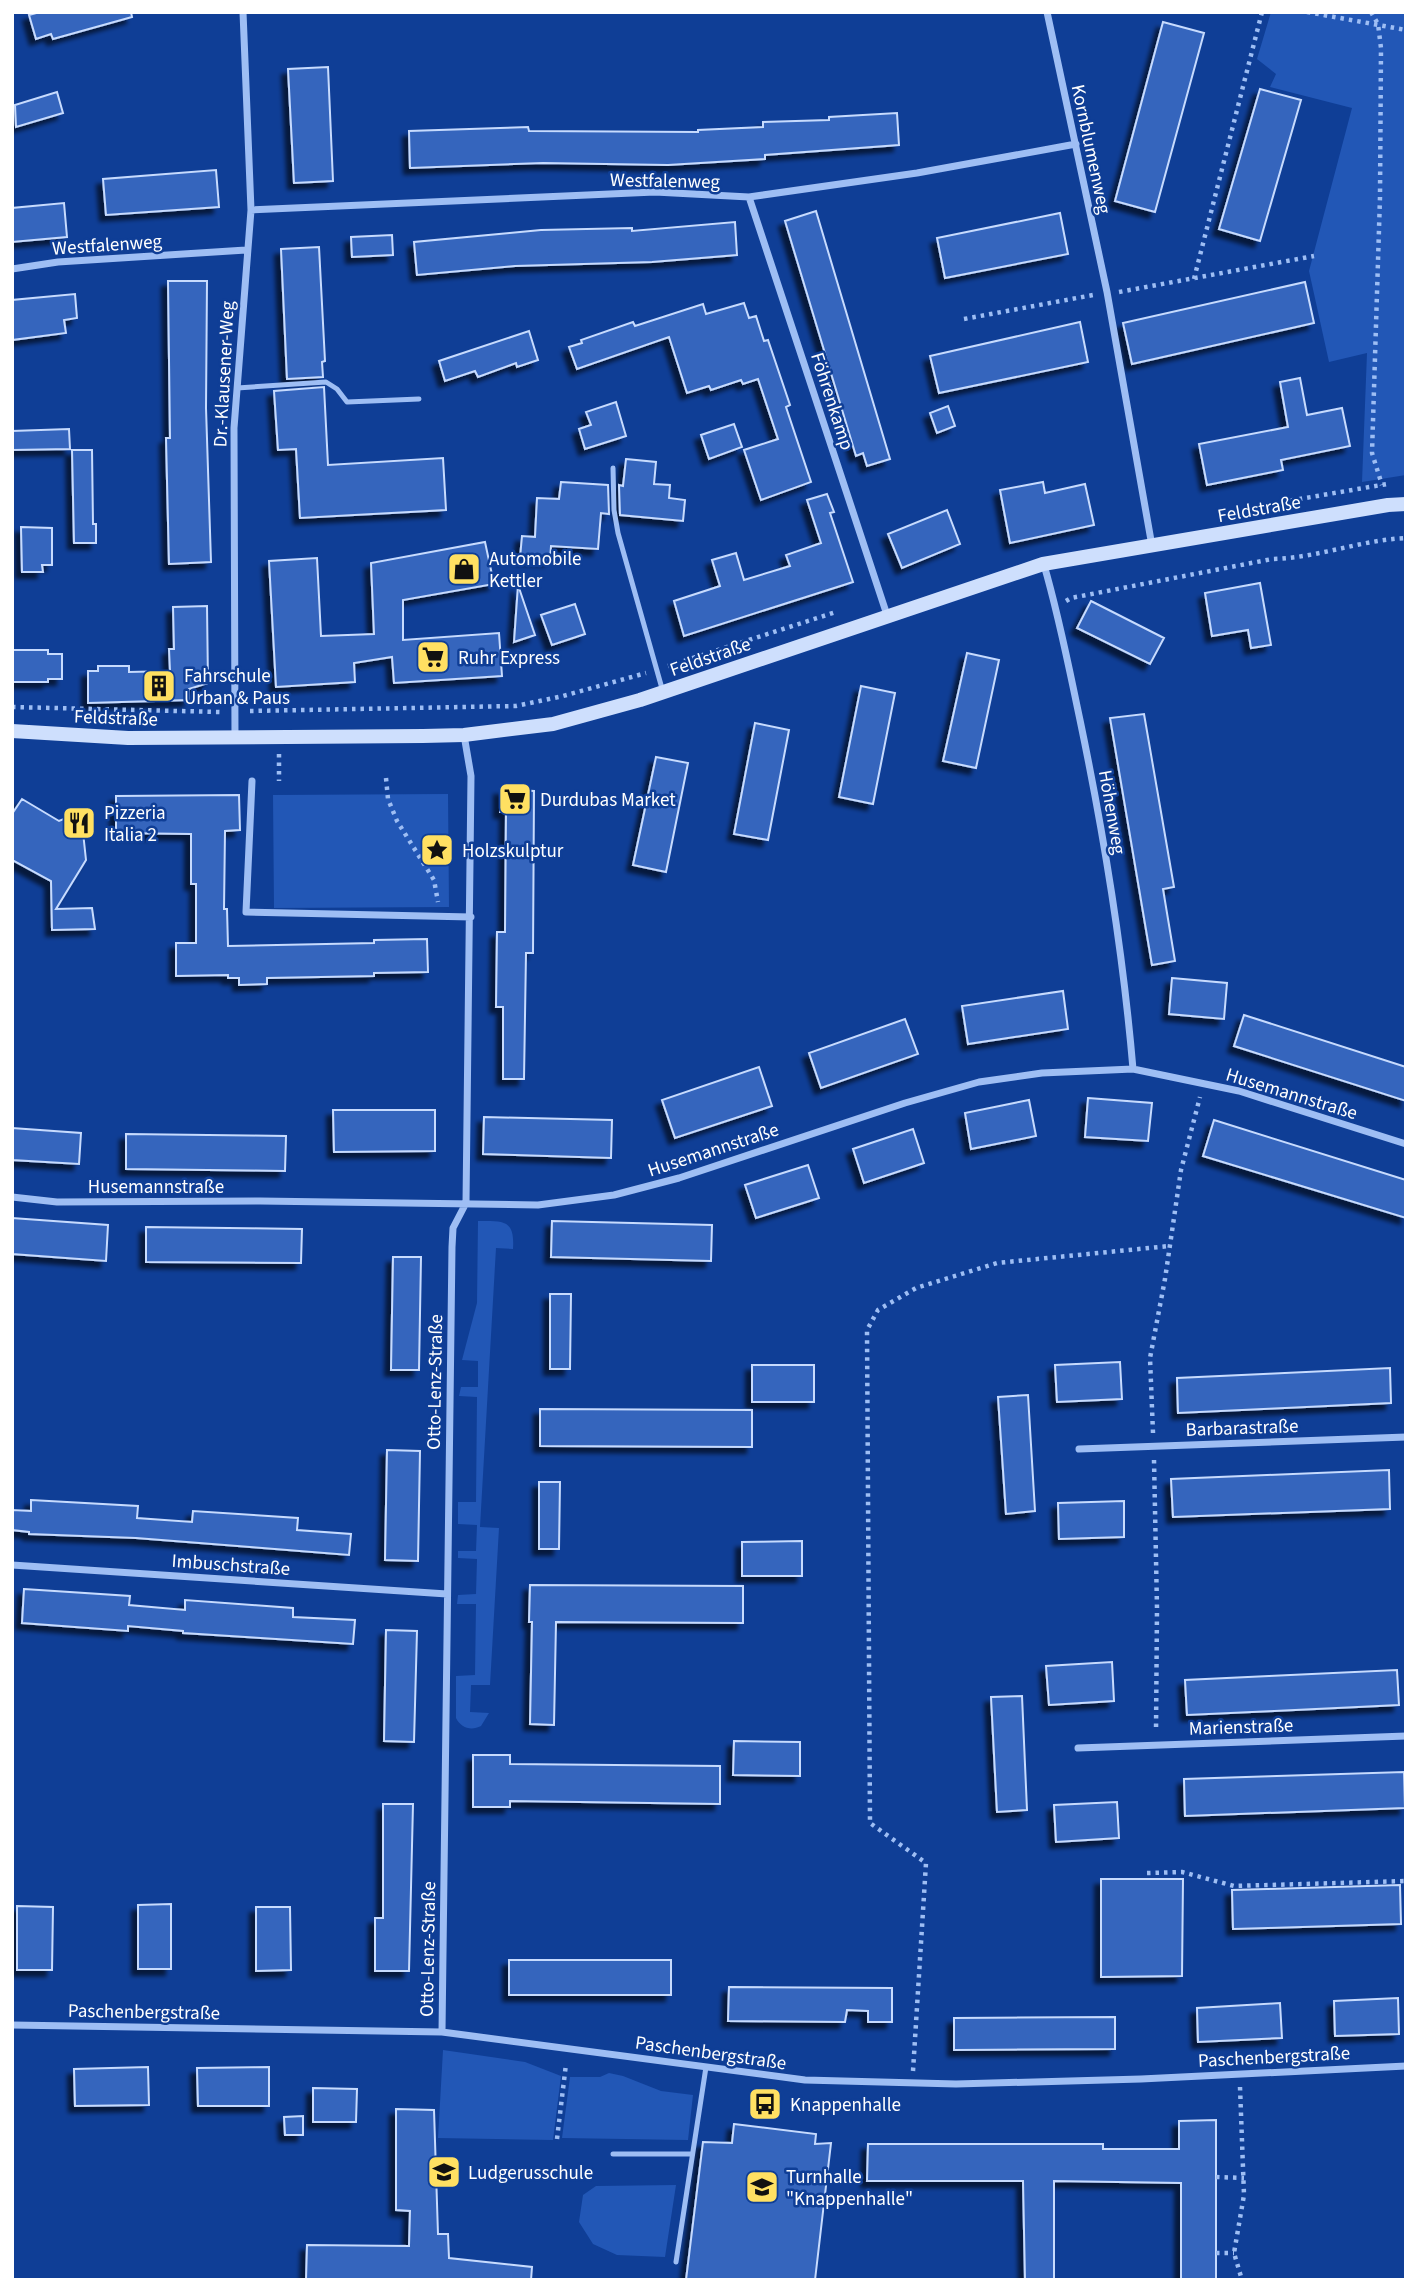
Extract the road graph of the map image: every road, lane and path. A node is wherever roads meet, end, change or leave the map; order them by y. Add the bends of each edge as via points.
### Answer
1 (243, 12) edge
2 (1047, 12) edge
3 (1262, 12) edge
4 (1307, 12) edge
5 (1371, 12) edge
6 (1378, 24) junction
7 (1406, 30) edge
8 (1076, 144) junction
9 (749, 197) junction
10 (251, 210) junction
11 (246, 250) junction
12 (1314, 256) dead end
13 (12, 269) edge
14 (1194, 279) junction
15 (1107, 292) junction
16 (964, 319) dead end
17 (237, 388) junction
18 (419, 399) dead end
19 (613, 468) dead end
20 (1382, 484) junction
21 (1394, 484) dead end
22 (1281, 502) dead end
23 (1406, 504) edge
24 (1388, 505) junction
25 (1406, 538) edge
26 (1152, 547) junction
27 (1043, 564) junction
28 (1056, 606) junction
29 (840, 610) dead end
30 (887, 615) junction
31 (657, 669) junction
32 (663, 692) junction
33 (12, 707) edge
34 (236, 711) junction
35 (12, 731) edge
36 (464, 735) junction
37 (236, 738) junction
38 (386, 778) dead end
39 (252, 781) dead end
40 (441, 916) junction
41 (471, 917) junction
42 (1133, 1069) junction
43 (1198, 1108) dead end
44 (1406, 1144) edge
45 (12, 1197) edge
46 (466, 1203) junction
47 (1169, 1246) junction
48 (1406, 1437) edge
49 (1153, 1446) junction
50 (1079, 1449) dead end
51 (12, 1565) edge
52 (447, 1594) junction
53 (1406, 1736) edge
54 (1154, 1746) junction
55 (1077, 1748) dead end
56 (1147, 1873) dead end
57 (1406, 1881) edge
58 (12, 2025) edge
59 (442, 2032) junction
60 (568, 2049) junction
61 (1406, 2066) edge
62 (706, 2067) junction
63 (1239, 2072) junction
64 (913, 2083) junction
65 (557, 2139) dead end
66 (613, 2154) dead end
67 (692, 2154) junction
68 (1216, 2177) dead end
69 (1244, 2178) junction
70 (1216, 2253) dead end
71 (1234, 2253) junction
72 (676, 2262) dead end
73 (1242, 2280) edge

1 - 10 street, Dr.-Klausener-Weg
2 - 8 street, Kornblumenweg
3 - 14 path
4 - 6 path
5 - 6 path
6 - 7 path
6 - 20 path via 1380,197 1372,453
8 - 9 street, Westfalenweg
8 - 15 street, Kornblumenweg
9 - 10 street, Westfalenweg via 655,192
9 - 30 street, Föhrenkamp
10 - 11 street, Dr.-Klausener-Weg
11 - 13 street, Westfalenweg
11 - 17 street, Dr.-Klausener-Weg
12 - 14 path
14 - 15 path
15 - 16 path
15 - 26 street, Kornblumenweg
17 - 18 lane via 326,382 347,402
17 - 34 street, Dr.-Klausener-Weg
19 - 31 lane via 618,533
20 - 21 path
20 - 22 path
20 - 24 path
23 - 24 main road, Feldstraße
24 - 26 main road, Feldstraße
25 - 28 path via 1083,595
26 - 27 main road, Feldstraße
27 - 28 street, Höhenweg
27 - 30 main road, Feldstraße
28 - 42 street, Höhenweg via 1095,791 1126,989
29 - 31 path
30 - 32 main road, Feldstraße
31 - 32 lane
31 - 34 path via 516,706
32 - 36 main road, Feldstraße via 553,724
33 - 34 path
34 - 37 street, Dr.-Klausener-Weg
35 - 37 main road, Feldstraße
36 - 37 main road, Feldstraße
36 - 41 street, Otto-Lenz-Straße via 471,776
38 - 40 path via 388,799 433,880
39 - 40 street via 246,912
40 - 41 street
41 - 46 street, Otto-Lenz-Straße
42 - 44 street, Husemannstraße via 1239,1091
42 - 46 street, Husemannstraße via 1042,1073 979,1082 614,1195 538,1205
43 - 47 path via 1181,1170
45 - 46 street, Husemannstraße via 57,1202
46 - 52 street, Otto-Lenz-Straße via 453,1228
47 - 49 path via 1150,1358
47 - 64 path via 997,1263 916,1288 878,1310 867,1330 870,1823 926,1863
48 - 49 street, Barbarastraße
49 - 50 street, Barbarastraße
49 - 54 path
51 - 52 street, Imbuschstraße
52 - 59 street, Otto-Lenz-Straße
53 - 54 street, Marienstraße
54 - 55 street, Marienstraße
56 - 57 path via 1182,1872 1234,1886
58 - 59 street, Paschenbergstraße
59 - 60 street, Paschenbergstraße
60 - 62 street, Paschenbergstraße
60 - 65 path
61 - 63 street, Paschenbergstraße
62 - 64 street, Paschenbergstraße via 805,2080
62 - 67 lane
63 - 64 street, Paschenbergstraße via 1141,2079
63 - 69 path
66 - 67 lane
67 - 72 lane
68 - 69 path
69 - 71 path
70 - 71 path
71 - 73 path

